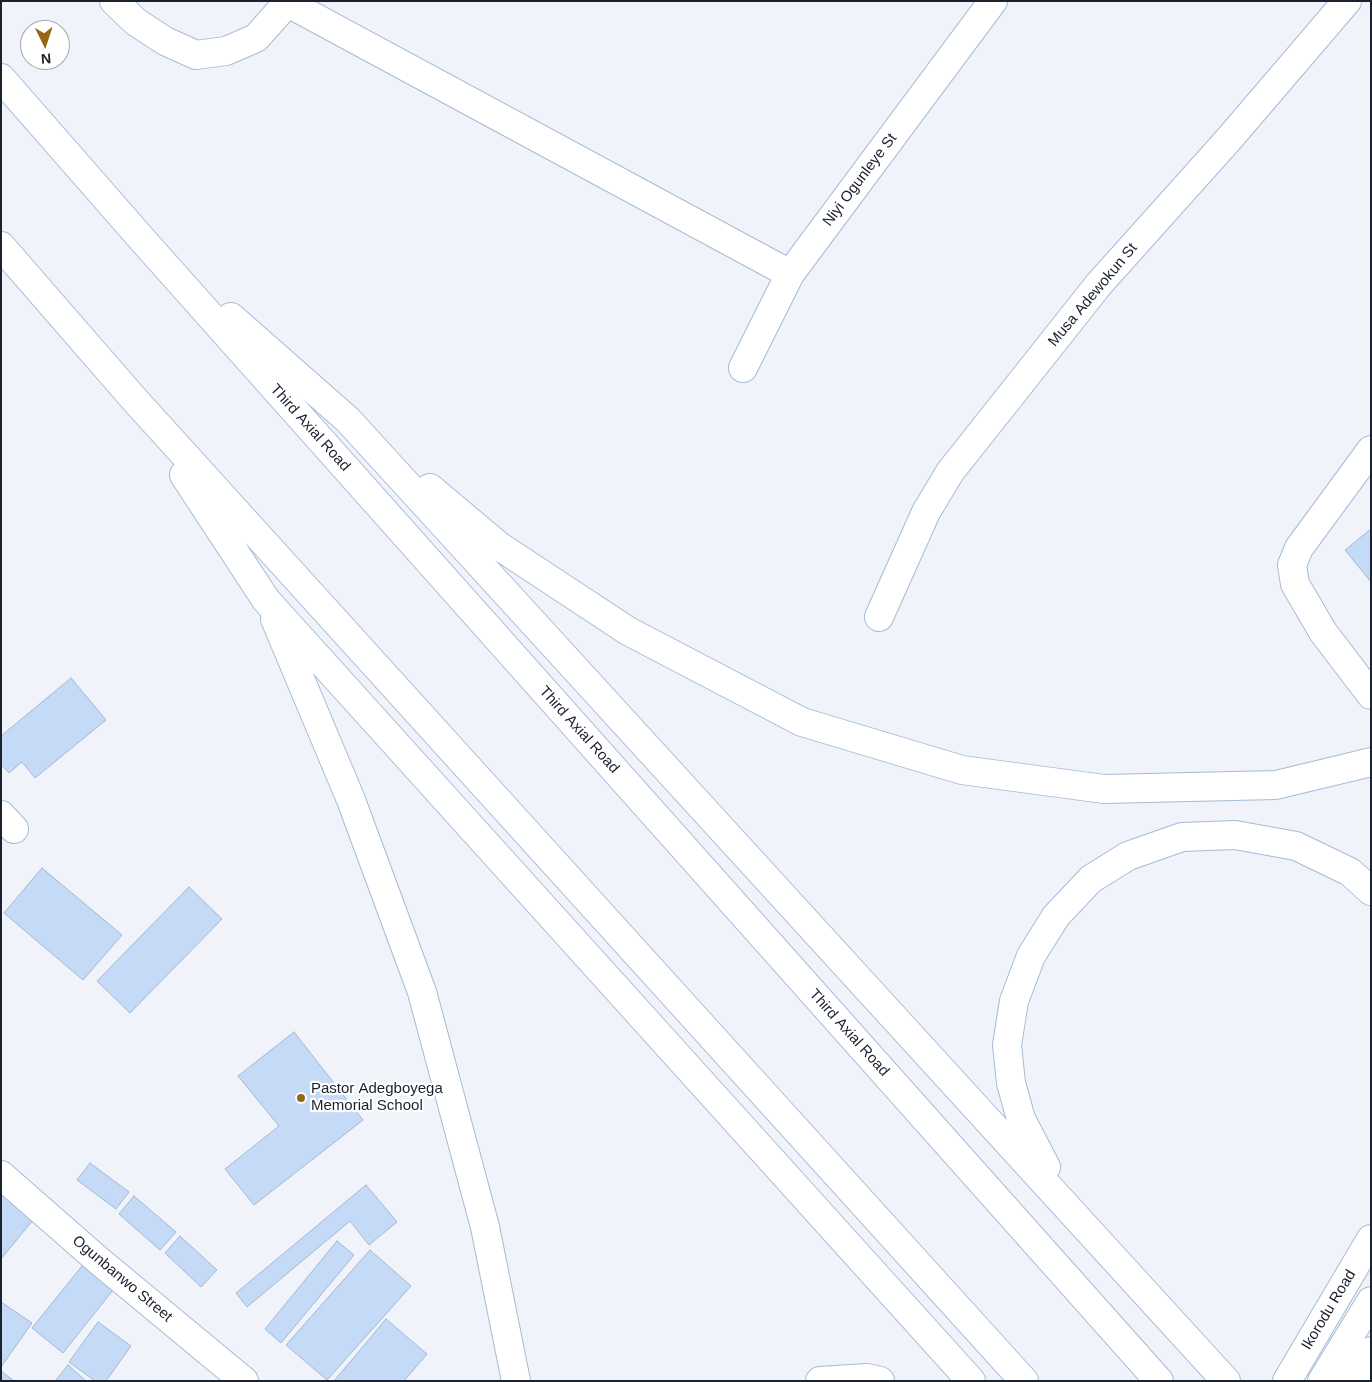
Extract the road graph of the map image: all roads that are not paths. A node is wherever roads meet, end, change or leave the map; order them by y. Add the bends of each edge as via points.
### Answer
1 (114, 1) edge
2 (993, 1) edge
3 (1347, 1) edge
4 (288, 2) edge
5 (1, 78) edge
6 (140, 236) junction
7 (1, 246) edge
8 (790, 274) junction
9 (743, 368) dead end
10 (134, 399) junction
11 (348, 420) junction
12 (1371, 450) edge
13 (266, 600) junction
14 (879, 617) dead end
15 (1371, 695) edge
16 (1371, 762) edge
17 (1371, 890) edge
18 (1, 1175) edge
19 (1078, 1217) junction
20 (1371, 1239) edge
21 (1371, 1301) edge
22 (1371, 1352) edge
23 (244, 1381) edge
24 (516, 1381) edge
25 (820, 1381) edge
26 (880, 1381) edge
27 (971, 1381) edge
28 (1024, 1381) edge
29 (1159, 1381) edge
30 (1226, 1381) edge
31 (1287, 1381) edge
32 (1322, 1381) edge
33 (1353, 1381) edge

1 - 4 main road via 136,22 165,41 196,55 226,51 256,38
2 - 8 main road, Niyi Ogunleye St
3 - 14 main road, Musa Adewokun St via 1099,284 950,472 926,512
4 - 8 main road
5 - 6 main road, Third Axial Road
6 - 11 main road
6 - 29 main road, Third Axial Road
7 - 10 main road
8 - 9 main road, Niyi Ogunleye St
10 - 13 main road
10 - 28 main road
11 - 16 main road via 507,551 628,631 802,722 962,770 1104,789 1276,785
11 - 19 main road
12 - 15 main road via 1299,548 1292,565 1294,584 1323,632
13 - 24 main road via 352,800 422,992 485,1228
13 - 27 main road
17 - 19 main road via 1350,872 1296,846 1236,835 1182,837 1128,856 1090,879 1056,916 1031,956 1014,1002 1007,1045 1010,1083 1021,1120 1044,1165
18 - 23 main road, Ogunbanwo Street
19 - 30 main road
20 - 31 main road, Ikorodu Road
21 - 32 main road
22 - 33 main road
25 - 26 main road via 867,1378

